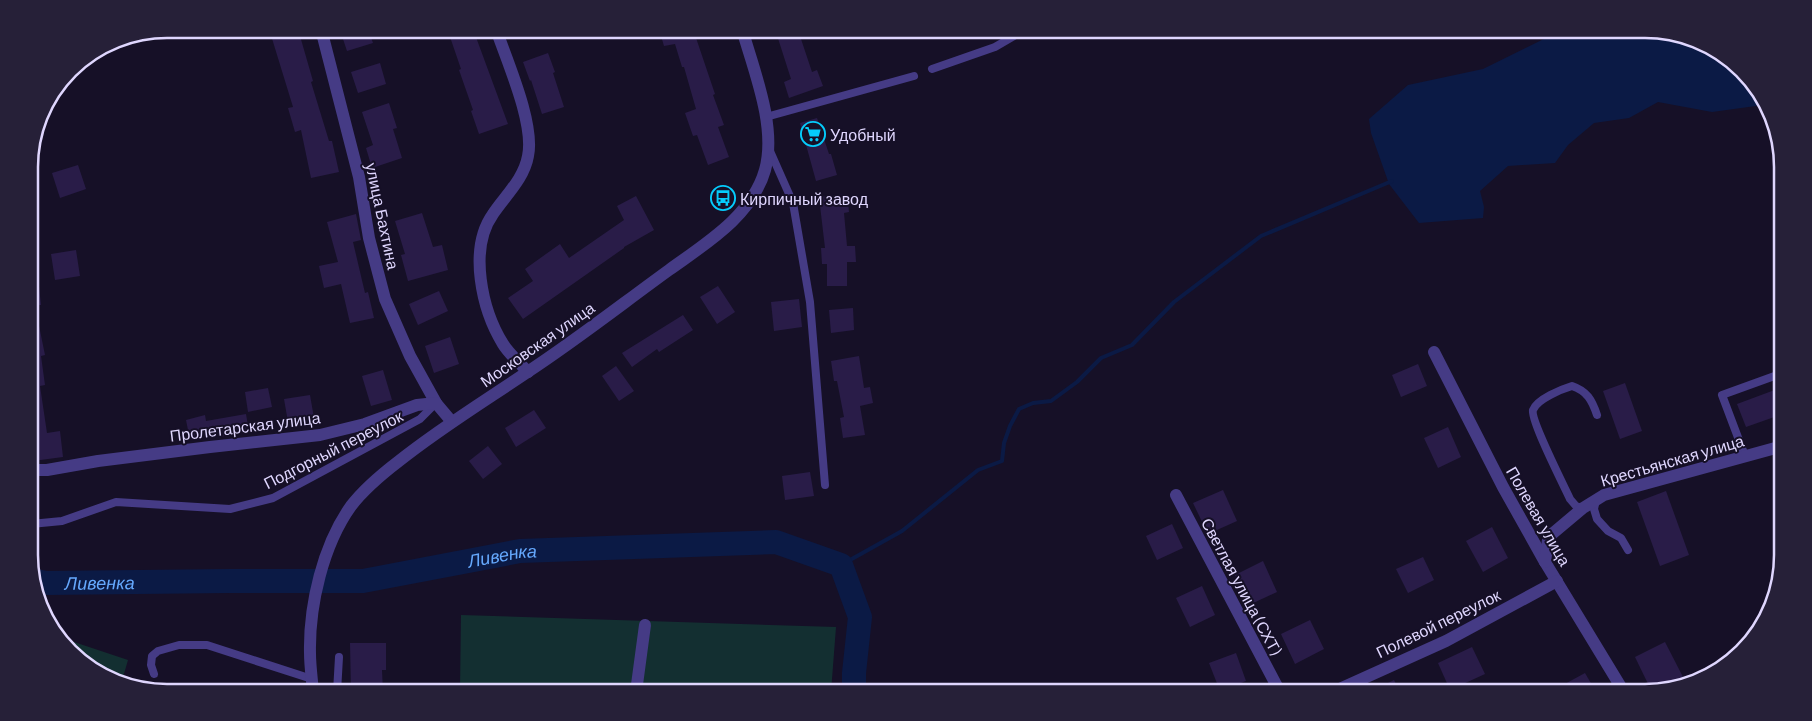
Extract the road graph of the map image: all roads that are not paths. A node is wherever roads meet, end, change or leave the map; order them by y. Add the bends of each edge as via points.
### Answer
1 (323, 38) edge
2 (499, 38) edge
3 (744, 38) edge
4 (1010, 38) edge
5 (932, 69) dead end
6 (914, 76) dead end
7 (766, 117) junction
8 (769, 149) junction
9 (1434, 352) dead end
10 (528, 372) junction
11 (1774, 376) edge
12 (436, 403) junction
13 (1597, 415) dead end
14 (452, 422) junction
15 (1774, 448) edge
16 (1745, 456) junction
17 (38, 470) edge
18 (825, 485) dead end
19 (1176, 495) dead end
20 (1597, 498) junction
21 (1583, 508) junction
22 (38, 523) edge
23 (1628, 550) dead end
24 (1545, 562) junction
25 (1557, 581) junction
26 (645, 624) dead end
27 (339, 657) dead end
28 (154, 674) dead end
29 (312, 679) junction
30 (1275, 683) edge
31 (1352, 683) edge
32 (1619, 683) edge
33 (312, 684) edge
34 (337, 684) edge
35 (637, 684) edge

1 - 12 street, улица Бахтина via 359,177 369,238 385,299 410,356
2 - 10 street via 530,142 521,175 483,231 481,280 485,304 503,345
3 - 7 street, Московская улица
4 - 5 lane via 995,47
6 - 7 lane
7 - 8 street, Московская улица
8 - 10 street, Московская улица via 760,186 736,217 704,245
8 - 18 lane, Московская улица via 793,203 807,284
9 - 24 street, Полевая улица via 1502,488
10 - 14 street, Московская улица
11 - 16 lane via 1722,395
12 - 14 street
12 - 17 street, Пролетарская улица via 416,405 365,424 320,434
12 - 22 lane, Подгорный переулок via 420,419 273,498 230,509 116,502 62,521
13 - 21 lane via 1590,397 1572,386 1553,393 1533,410 1535,424 1570,499
14 - 29 street, Московская улица via 378,477 352,505 332,540 322,566 311,626
15 - 16 street, Крестьянская улица
16 - 20 street, Крестьянская улица
19 - 30 street, Светлая улица (СХТ)
20 - 21 street, Крестьянская улица
20 - 23 lane via 1594,509 1597,519 1608,531 1621,538
21 - 24 street, Крестьянская улица via 1552,534
24 - 25 street, Полевая улица
25 - 31 street, Полевой переулок via 1446,641
25 - 32 street, Полевая улица
26 - 35 street
27 - 34 lane
28 - 29 lane via 152,656 158,651 179,645 207,645
29 - 33 street, Московская улица

